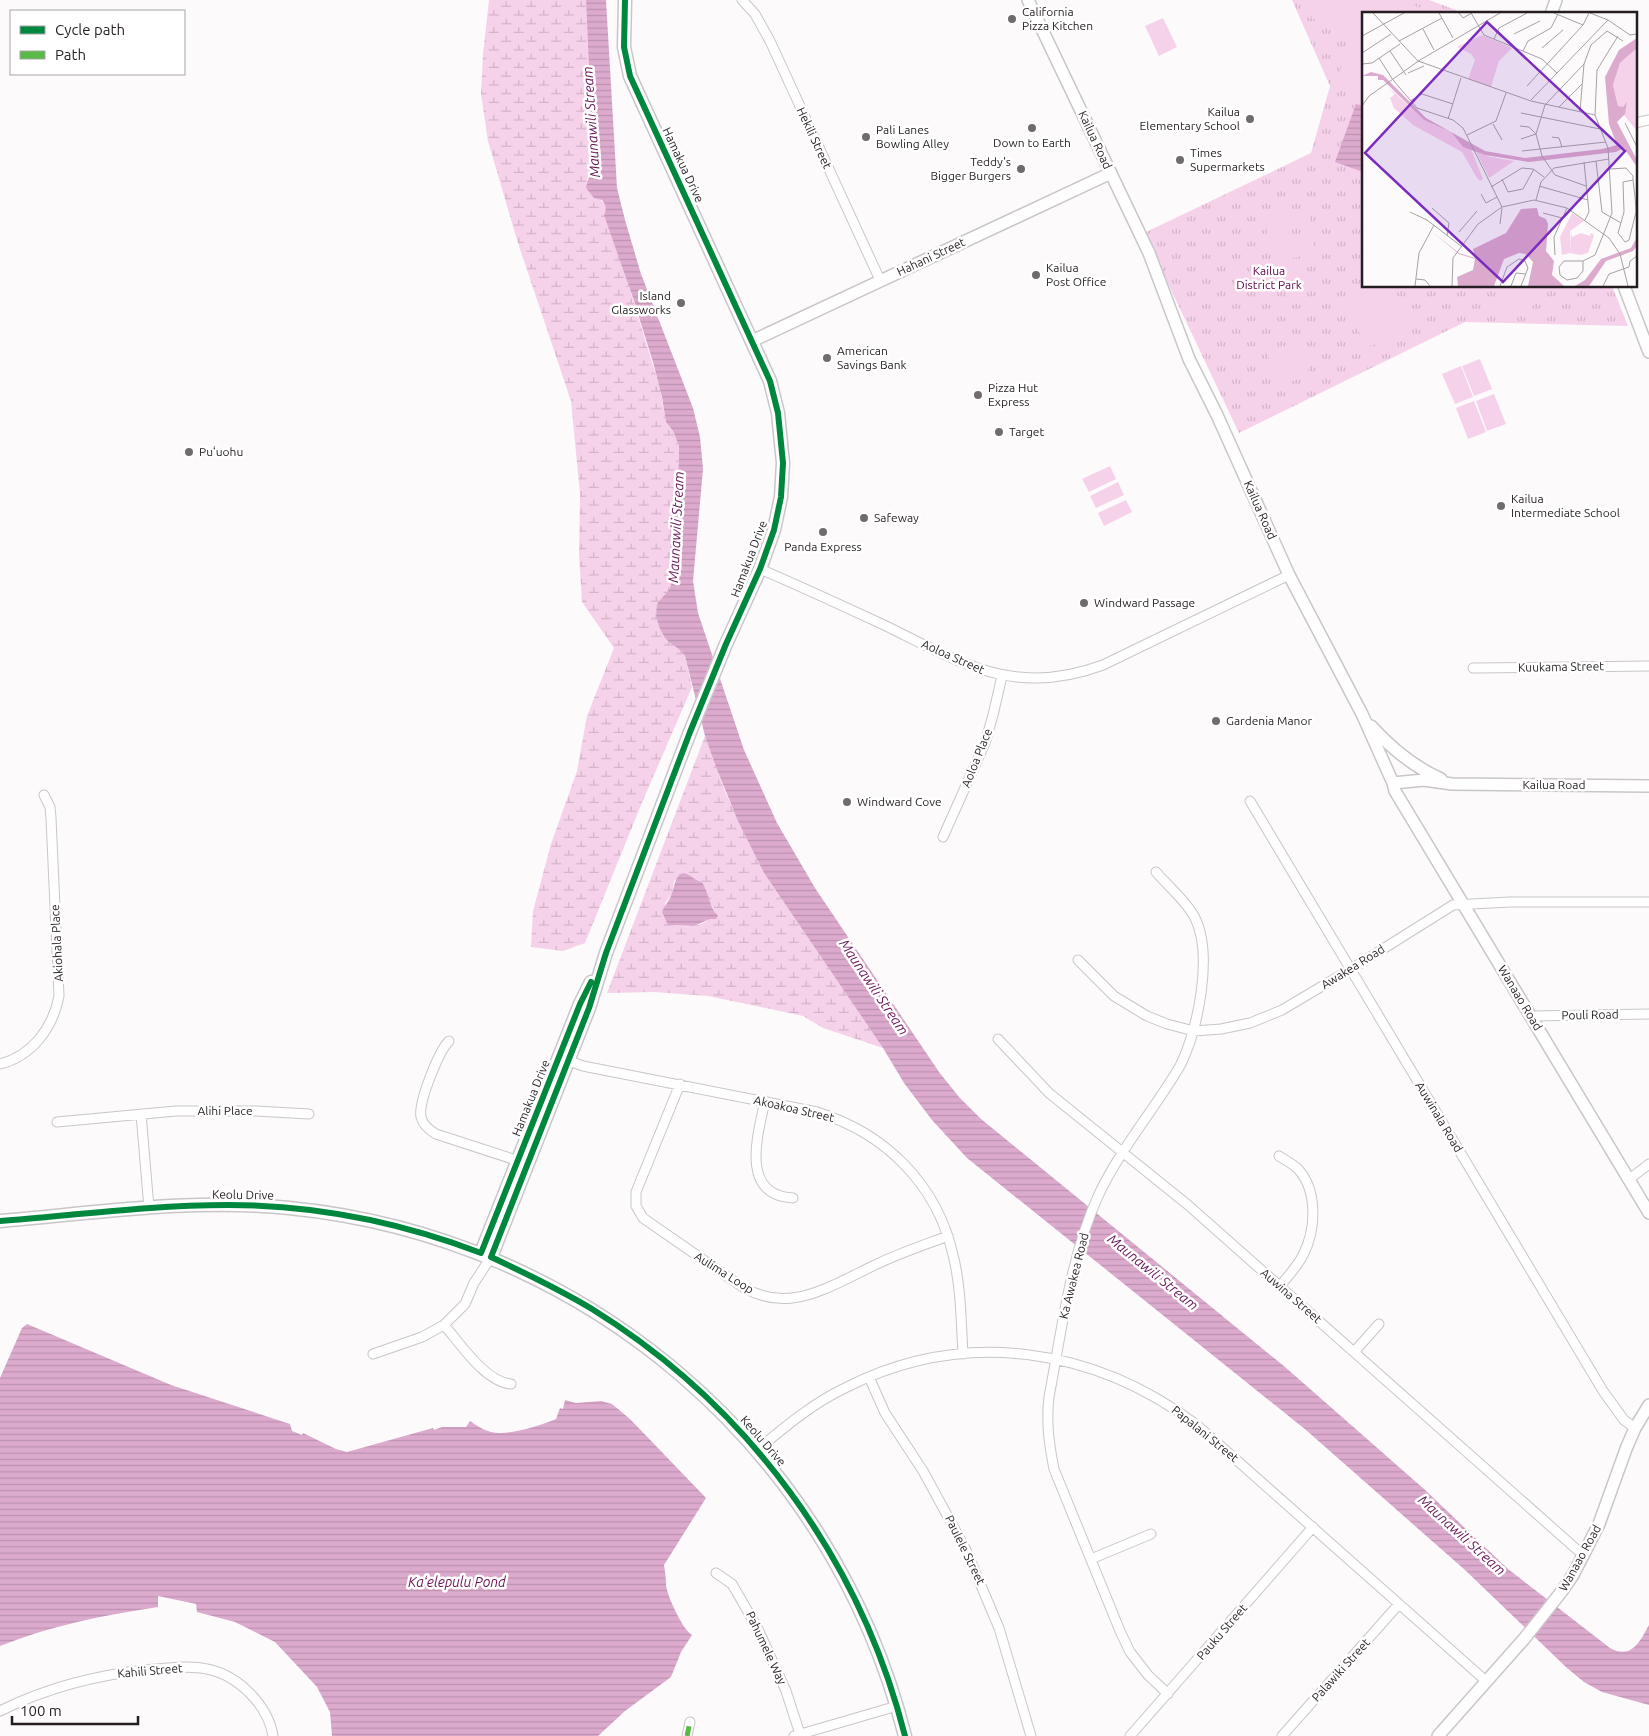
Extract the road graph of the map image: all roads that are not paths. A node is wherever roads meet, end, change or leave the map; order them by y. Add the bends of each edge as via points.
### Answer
1 (625, 0) edge
2 (742, 0) edge
3 (1028, 0) edge
4 (1556, 0) edge
5 (1552, 12) edge
6 (1649, 120) edge
7 (1636, 123) edge
8 (1111, 173) junction
9 (880, 280) junction
10 (1625, 288) edge
11 (752, 341) junction
12 (1649, 352) edge
13 (760, 569) junction
14 (1289, 575) junction
15 (1649, 666) edge
16 (1473, 668) dead end
17 (1002, 676) junction
18 (1362, 714) junction
19 (1394, 783) junction
20 (1452, 784) junction
21 (1649, 786) edge
22 (44, 795) dead end
23 (1250, 801) dead end
24 (943, 837) dead end
25 (1156, 872) dead end
26 (1649, 902) edge
27 (1462, 904) junction
28 (1078, 960) dead end
29 (1351, 969) junction
30 (1649, 1014) edge
31 (1531, 1016) junction
32 (1194, 1031) junction
33 (998, 1039) dead end
34 (449, 1041) dead end
35 (564, 1059) junction
36 (0, 1064) edge
37 (680, 1084) junction
38 (765, 1101) junction
39 (141, 1114) junction
40 (309, 1114) dead end
41 (58, 1122) dead end
42 (1123, 1152) junction
43 (1278, 1156) dead end
44 (523, 1162) junction
45 (1649, 1164) edge
46 (1628, 1180) junction
47 (793, 1198) dead end
48 (150, 1208) junction
49 (1649, 1213) edge
50 (0, 1221) edge
51 (948, 1236) junction
52 (486, 1255) junction
53 (1280, 1286) junction
54 (444, 1324) junction
55 (1380, 1324) dead end
56 (1354, 1352) junction
57 (373, 1354) dead end
58 (963, 1354) junction
59 (1056, 1359) junction
60 (869, 1377) junction
61 (512, 1384) dead end
62 (1649, 1405) edge
63 (1635, 1428) junction
64 (757, 1450) junction
65 (1313, 1527) junction
66 (1151, 1534) dead end
67 (1583, 1555) junction
68 (1091, 1559) junction
69 (716, 1572) dead end
70 (1399, 1604) junction
71 (1486, 1681) junction
72 (1168, 1694) junction
73 (897, 1706) junction
74 (0, 1711) edge
75 (690, 1722) dead end
76 (797, 1735) edge
77 (273, 1736) edge
78 (687, 1736) edge
79 (905, 1736) edge
80 (1031, 1736) edge
81 (1130, 1736) edge
82 (1282, 1736) edge
83 (1438, 1736) edge

1 - 11 main road, Hamakua Drive via 624,47 630,76
2 - 9 street, Hekili Street via 755,14 770,41
3 - 8 street, Kailua Road
4 - 5 street
6 - 7 street
8 - 9 street, Hahani Street
8 - 14 street, Kailua Road via 1149,253 1189,359
9 - 11 street, Hahani Street
10 - 12 street
11 - 13 main road, Hamakua Drive via 774,397 784,463 778,514
13 - 17 street, Aoloa Street via 824,596 964,664
13 - 35 main road, Hamakua Drive via 690,732 606,954 580,1004
14 - 17 street, Aoloa Street via 1089,670 1048,678
14 - 18 street, Kailua Road
15 - 16 street, Kuukama Street
17 - 24 street, Aoloa Place via 985,743
18 - 19 street, Kailua Road
18 - 20 street via 1385,742 1416,766
19 - 20 street, Kailua Road via 1424,780
19 - 27 street, Wanaao Road via 1395,791
20 - 21 street, Kailua Road
22 - 36 street, Akiohala Place via 50,812 59,996 51,1022 41,1038 20,1056
23 - 29 street, Auwinala Road
25 - 32 street, Ka Awakea Road via 1193,916 1203,943 1204,959
26 - 27 street, Awakea Road
27 - 29 street, Awakea Road via 1453,905
27 - 31 street, Wanaao Road
28 - 32 street, Awakea Road via 1127,1005 1160,1021
29 - 32 street, Awakea Road via 1261,1020
29 - 63 street, Auwinala Road via 1603,1391 1624,1420
30 - 31 street, Pouli Road
31 - 46 street, Wanaao Road
32 - 42 street, Ka Awakea Road via 1180,1066
33 - 42 street, Auwina Street via 1049,1093
34 - 44 street via 439,1055 421,1106 425,1125 436,1134
35 - 37 street, Akoakoa Street via 583,1066
35 - 44 main road, Hamakua Drive
37 - 38 street, Akoakoa Street
37 - 51 street, Aulima Loop via 636,1192 636,1206 643,1218 744,1288 770,1298 799,1297 902,1252
38 - 47 street via 755,1148 758,1172 769,1190
38 - 51 street, Akoakoa Street via 832,1116 884,1145 925,1189
39 - 40 street, Alihi Place via 229,1110
39 - 41 street, Alihi Place
39 - 48 street
42 - 53 street, Auwina Street
42 - 59 street, Ka Awakea Road via 1098,1196 1078,1250
43 - 53 street via 1303,1176 1313,1211 1307,1247 1296,1268
44 - 52 main road, Hamakua Drive
45 - 46 street
46 - 49 street, Wanaao Road
48 - 50 main road, Keolu Drive
48 - 52 main road, Keolu Drive via 229,1205 316,1210 402,1227
51 - 58 street, Akoakoa Street via 956,1270
52 - 54 street, Hamakua Drive via 464,1304
52 - 64 main road, Keolu Drive via 566,1293 641,1342 704,1394
53 - 56 street, Auwina Street
54 - 57 street, Hamakua Drive via 422,1337
54 - 61 street via 489,1374 498,1381
55 - 56 street
56 - 67 street, Auwina Street
58 - 59 street, Papalani Street via 1006,1353
58 - 60 street, Papalani Street via 904,1364
59 - 65 street, Papalani Street via 1107,1374 1163,1401 1197,1425
59 - 68 street, Ka Awakea Road via 1047,1416 1050,1447 1054,1469
60 - 64 street, Papalani Street via 811,1407
60 - 80 street, Paulele Street via 892,1424 923,1471 965,1548 999,1628
62 - 63 street, Wanaao Road
63 - 67 street, Wanaao Road via 1599,1524
64 - 73 main road, Keolu Drive via 807,1515 844,1577 871,1635
65 - 70 street, Papalani Street
65 - 72 street, Pauku Street
66 - 68 street
67 - 71 street, Wanaao Road via 1562,1591
68 - 72 street, Ka Awakea Road via 1130,1652
69 - 76 street, Pahumele Way via 732,1584 758,1629 786,1691
70 - 71 street, Papalani Street
70 - 82 street, Palawiki Street
71 - 83 street, Wanaao Road
72 - 81 street, Pauku Street
73 - 76 street
73 - 79 main road, Keolu Drive
74 - 77 street, Kahili Street via 49,1690 91,1678 165,1668 206,1669 222,1673 254,1697
75 - 78 street

